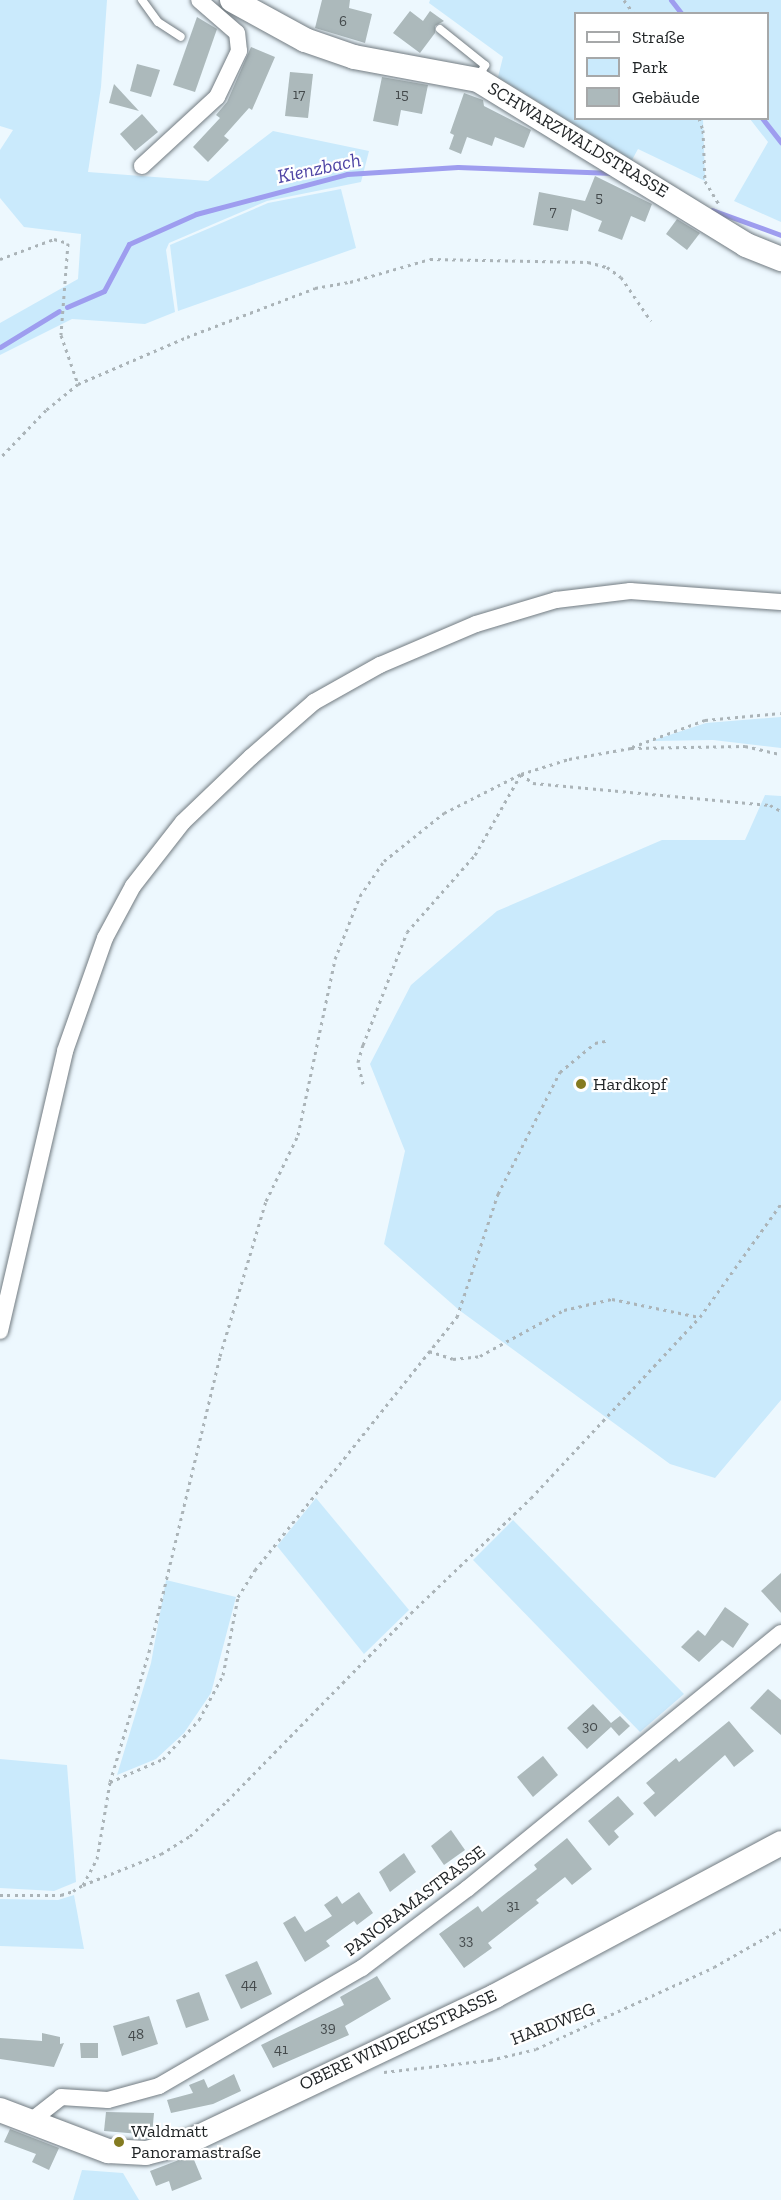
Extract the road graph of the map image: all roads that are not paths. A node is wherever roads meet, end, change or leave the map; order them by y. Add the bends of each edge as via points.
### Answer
1 (142, 0) edge
2 (199, 0) edge
3 (232, 0) edge
4 (440, 29) dead end
5 (181, 37) dead end
6 (478, 80) junction
7 (142, 166) dead end
8 (781, 259) edge
9 (781, 602) edge
10 (0, 1331) edge
11 (781, 1633) edge
12 (781, 1843) edge
13 (0, 2110) edge
14 (32, 2120) junction

1 - 5 lane via 159,21
2 - 7 street via 237,33 239,51 217,97
3 - 6 street, SCHWARZWALDSTRASSE via 305,40 354,57
4 - 6 lane via 485,65
6 - 8 street, SCHWARZWALDSTRASSE via 746,245
9 - 10 street via 630,591 536,606 476,624 380,665 314,702 251,757 183,822 133,886 105,938 65,1051
11 - 14 street, PANORAMASTRASSE via 467,1889 362,1968 159,2085 108,2100 61,2097
12 - 14 street, OBERE WINDECKSTRASSE via 495,1996 188,2142 146,2152 108,2151
13 - 14 street, OBERE WINDECKSTRASSE

